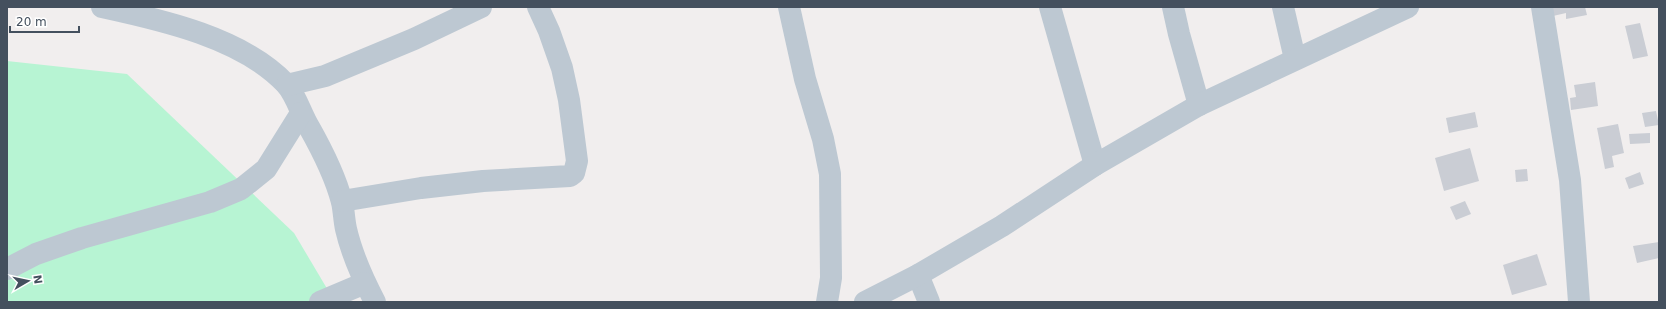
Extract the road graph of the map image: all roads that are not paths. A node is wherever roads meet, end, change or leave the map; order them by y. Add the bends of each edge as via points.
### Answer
1 (102, 7) edge
2 (481, 7) edge
3 (538, 7) edge
4 (789, 7) edge
5 (1050, 7) edge
6 (1173, 7) edge
7 (1283, 7) edge
8 (1408, 7) edge
9 (1542, 7) edge
10 (1295, 59) junction
11 (287, 85) junction
12 (1199, 105) junction
13 (301, 113) junction
14 (1095, 165) junction
15 (342, 202) junction
16 (7, 269) edge
17 (918, 275) junction
18 (365, 283) junction
19 (320, 302) edge
20 (375, 302) edge
21 (827, 302) edge
22 (865, 302) edge
23 (929, 302) edge
24 (1579, 302) edge

1 - 11 street via 199,32 253,57
2 - 11 street via 414,39 325,76
3 - 15 street via 562,68 569,100 577,161 574,173 570,176 483,180
4 - 21 street via 830,174 831,278
5 - 14 street
6 - 12 street
7 - 10 street
8 - 10 street
9 - 24 street via 1570,180
10 - 12 street
11 - 13 street
12 - 14 street
13 - 15 street via 325,155
13 - 16 street via 266,169 241,189 210,202 82,238 36,254
14 - 17 street via 1002,226
15 - 18 street via 346,230
17 - 22 street
17 - 23 street
18 - 19 street
18 - 20 street

